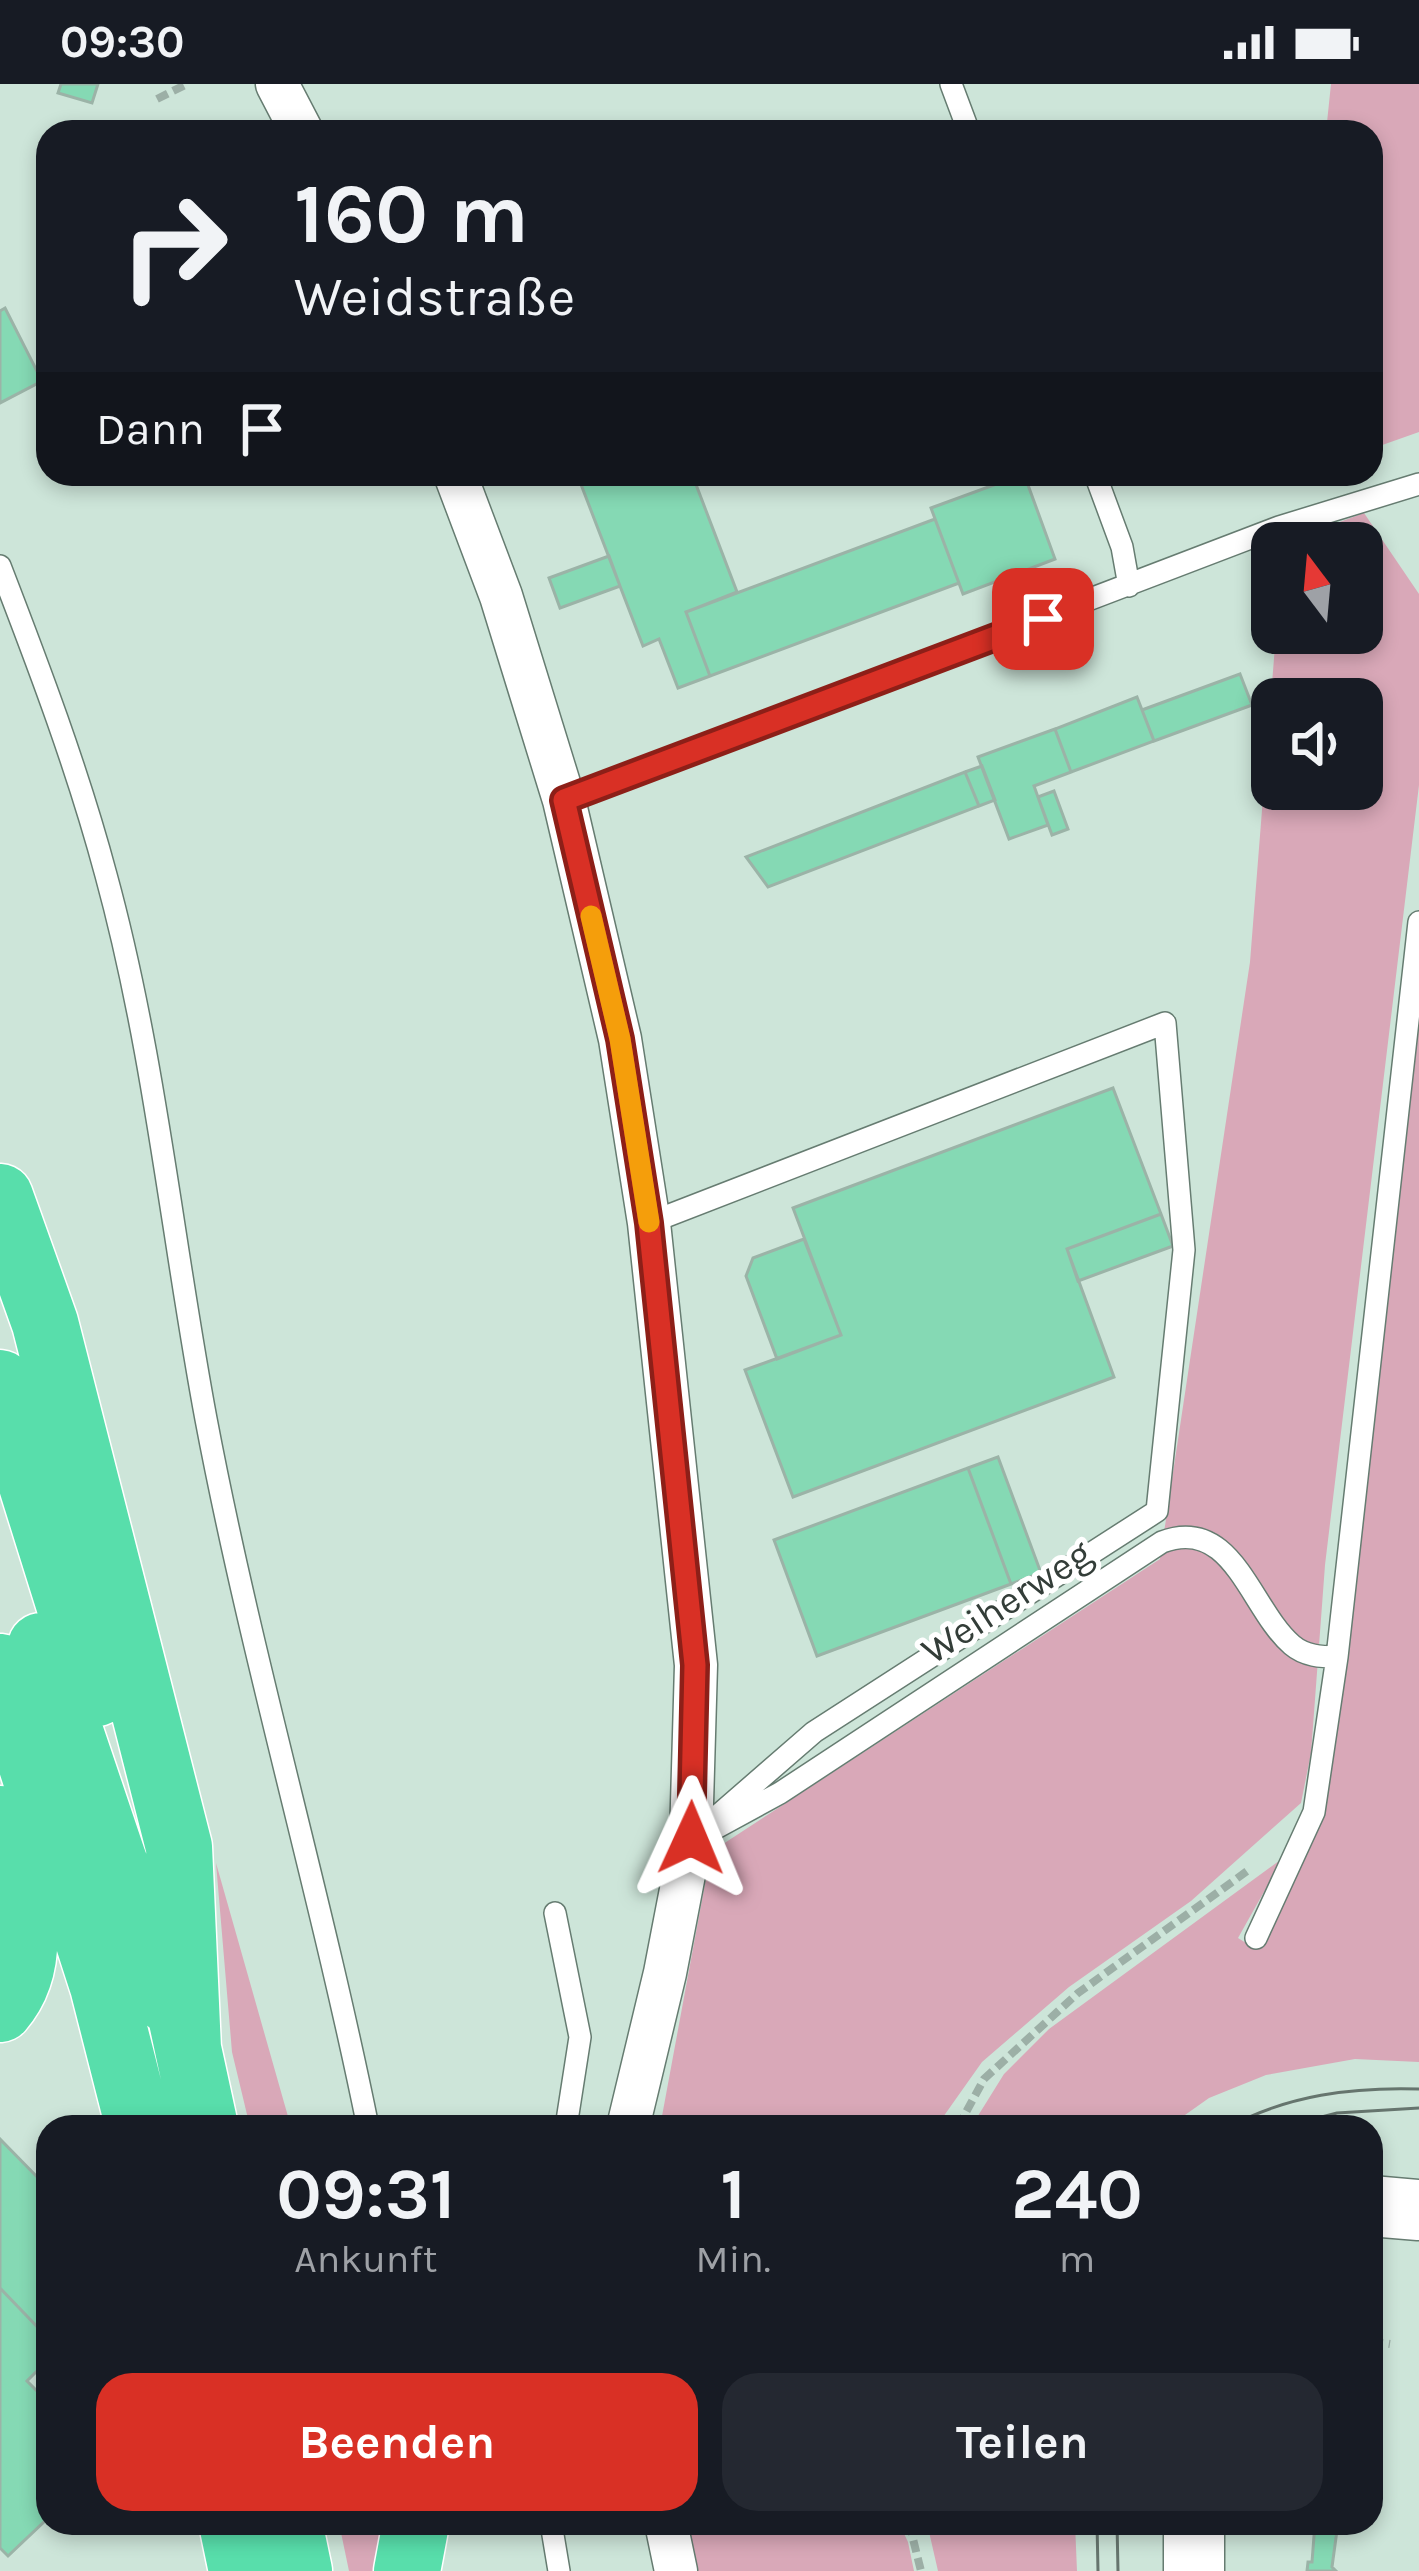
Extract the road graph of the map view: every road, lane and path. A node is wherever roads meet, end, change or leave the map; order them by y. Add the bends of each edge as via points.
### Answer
1 (187, 84) edge
2 (277, 84) edge
3 (951, 84) edge
4 (157, 99) dead end
5 (296, 120) edge
6 (964, 120) edge
7 (1419, 484) edge
8 (459, 486) edge
9 (1099, 486) edge
10 (0, 566) edge
11 (1129, 586) junction
12 (564, 800) junction
13 (1419, 922) edge
14 (0, 1197) edge
15 (649, 1223) junction
16 (0, 1383) edge
17 (0, 1526) edge
18 (1337, 1658) junction
19 (0, 1667) edge
20 (0, 1819) edge
21 (691, 1838) junction
22 (1251, 1867) dead end
23 (555, 1913) dead end
24 (1256, 1938) dead end
25 (0, 2009) edge
26 (188, 2049) junction
27 (136, 2115) edge
28 (202, 2115) edge
29 (365, 2115) edge
30 (568, 2115) edge
31 (631, 2115) edge
32 (964, 2115) edge
33 (1383, 2343) edge
34 (1390, 2344) dead end
35 (234, 2535) edge
36 (291, 2535) edge
37 (414, 2535) edge
38 (553, 2535) edge
39 (668, 2535) edge
40 (912, 2535) edge
41 (1194, 2535) edge
42 (242, 2571) edge
43 (298, 2571) edge
44 (407, 2571) edge
45 (559, 2571) edge
46 (676, 2571) edge
47 (921, 2571) edge
48 (1194, 2571) edge

1 - 4 path
2 - 5 street
3 - 6 lane
7 - 11 lane via 1279,526
8 - 12 street
9 - 11 lane
10 - 29 lane via 106,874 153,1086 206,1419
11 - 12 lane
12 - 15 street via 620,1039
13 - 18 lane
14 - 26 highway via 45,1322 179,1847
15 - 21 street via 695,1665
15 - 21 lane via 1165,1023 1184,1250 1157,1510 814,1732
16 - 26 highway via 147,1852
17 - 26 highway via 114,1862
18 - 21 lane, Weiherweg via 1292,1645 1224,1552 1178,1536 780,1793
18 - 24 lane via 1314,1812
19 - 27 highway
20 - 25 highway via 24,1944 15,1989
21 - 31 street
22 - 32 path via 1078,1994 984,2079
23 - 30 lane via 580,2037
26 - 28 highway
33 - 34 path
35 - 42 highway
36 - 43 highway
37 - 44 highway
38 - 45 lane
39 - 46 street
40 - 47 path
41 - 48 main road

